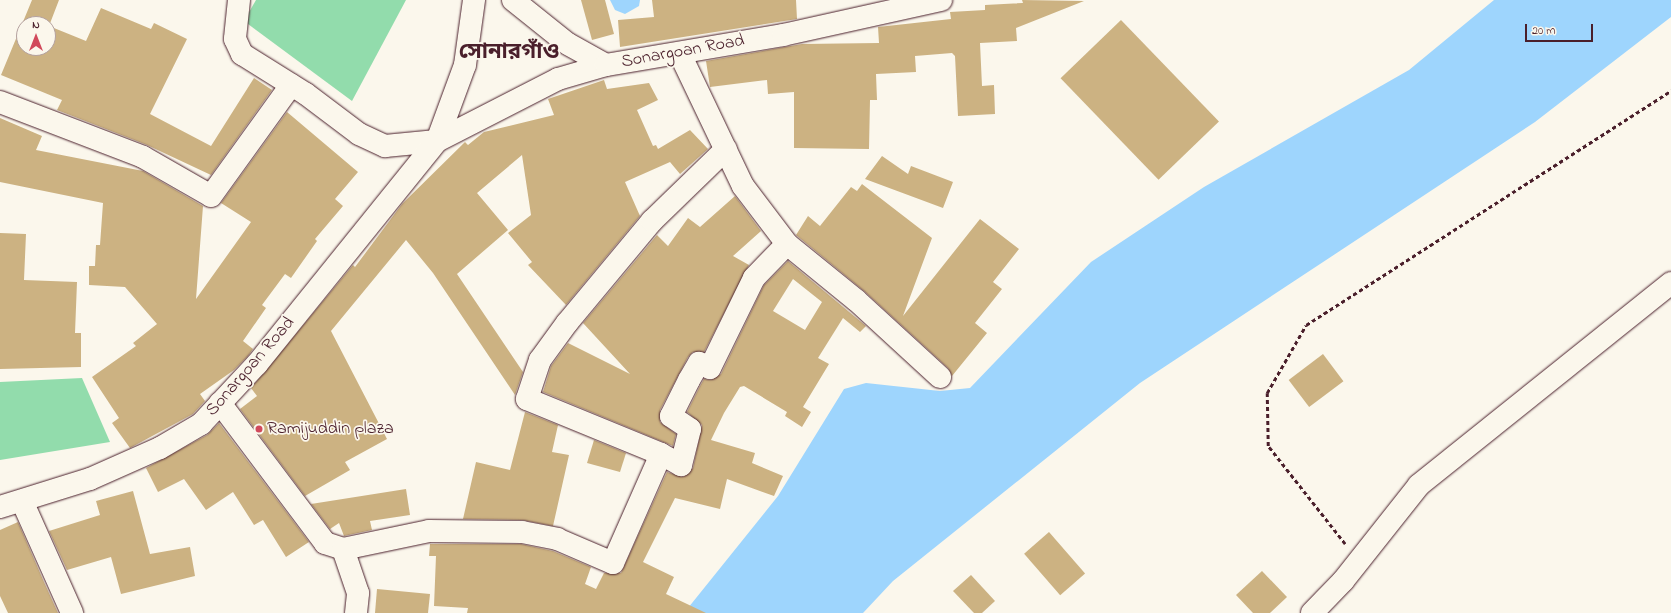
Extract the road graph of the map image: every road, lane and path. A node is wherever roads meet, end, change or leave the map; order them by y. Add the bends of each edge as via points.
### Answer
1 (239, 0) edge
2 (474, 0) edge
3 (513, 0) edge
4 (941, 0) edge
5 (680, 54) junction
6 (606, 65) junction
7 (291, 85) junction
8 (1671, 91) edge
9 (0, 102) edge
10 (437, 141) junction
11 (726, 149) junction
12 (787, 244) junction
13 (1671, 283) edge
14 (940, 377) dead end
15 (220, 403) junction
16 (660, 454) junction
17 (22, 501) junction
18 (0, 507) edge
19 (343, 549) junction
20 (1357, 561) junction
21 (72, 613) edge
22 (356, 613) edge
23 (1312, 613) edge

1 - 7 street via 235,39 242,54
2 - 10 street, Sonargoan Road via 465,65
3 - 6 street via 568,44
4 - 5 street, Sonargoan Road via 901,11
5 - 6 street, Sonargoan Road
5 - 11 street
6 - 10 street, Sonargoan Road via 558,79
7 - 9 street via 211,196 143,157
7 - 10 street via 359,134 385,146
8 - 20 path via 1306,325 1267,393 1268,446
10 - 15 street, Sonargoan Road via 257,364
11 - 12 street via 743,186
11 - 16 street via 652,221 567,323 540,360 527,399
12 - 14 street via 856,300
12 - 16 street via 754,278 710,368 699,364 671,416 690,429 681,465
13 - 20 street via 1419,485
15 - 17 street, Sonargoan Road via 201,424 160,448 90,479
15 - 19 street via 325,543
16 - 19 street via 613,563 557,539 491,530 429,531
17 - 18 street, Sonargoan Road
17 - 21 street
19 - 22 street via 358,593
20 - 23 street

